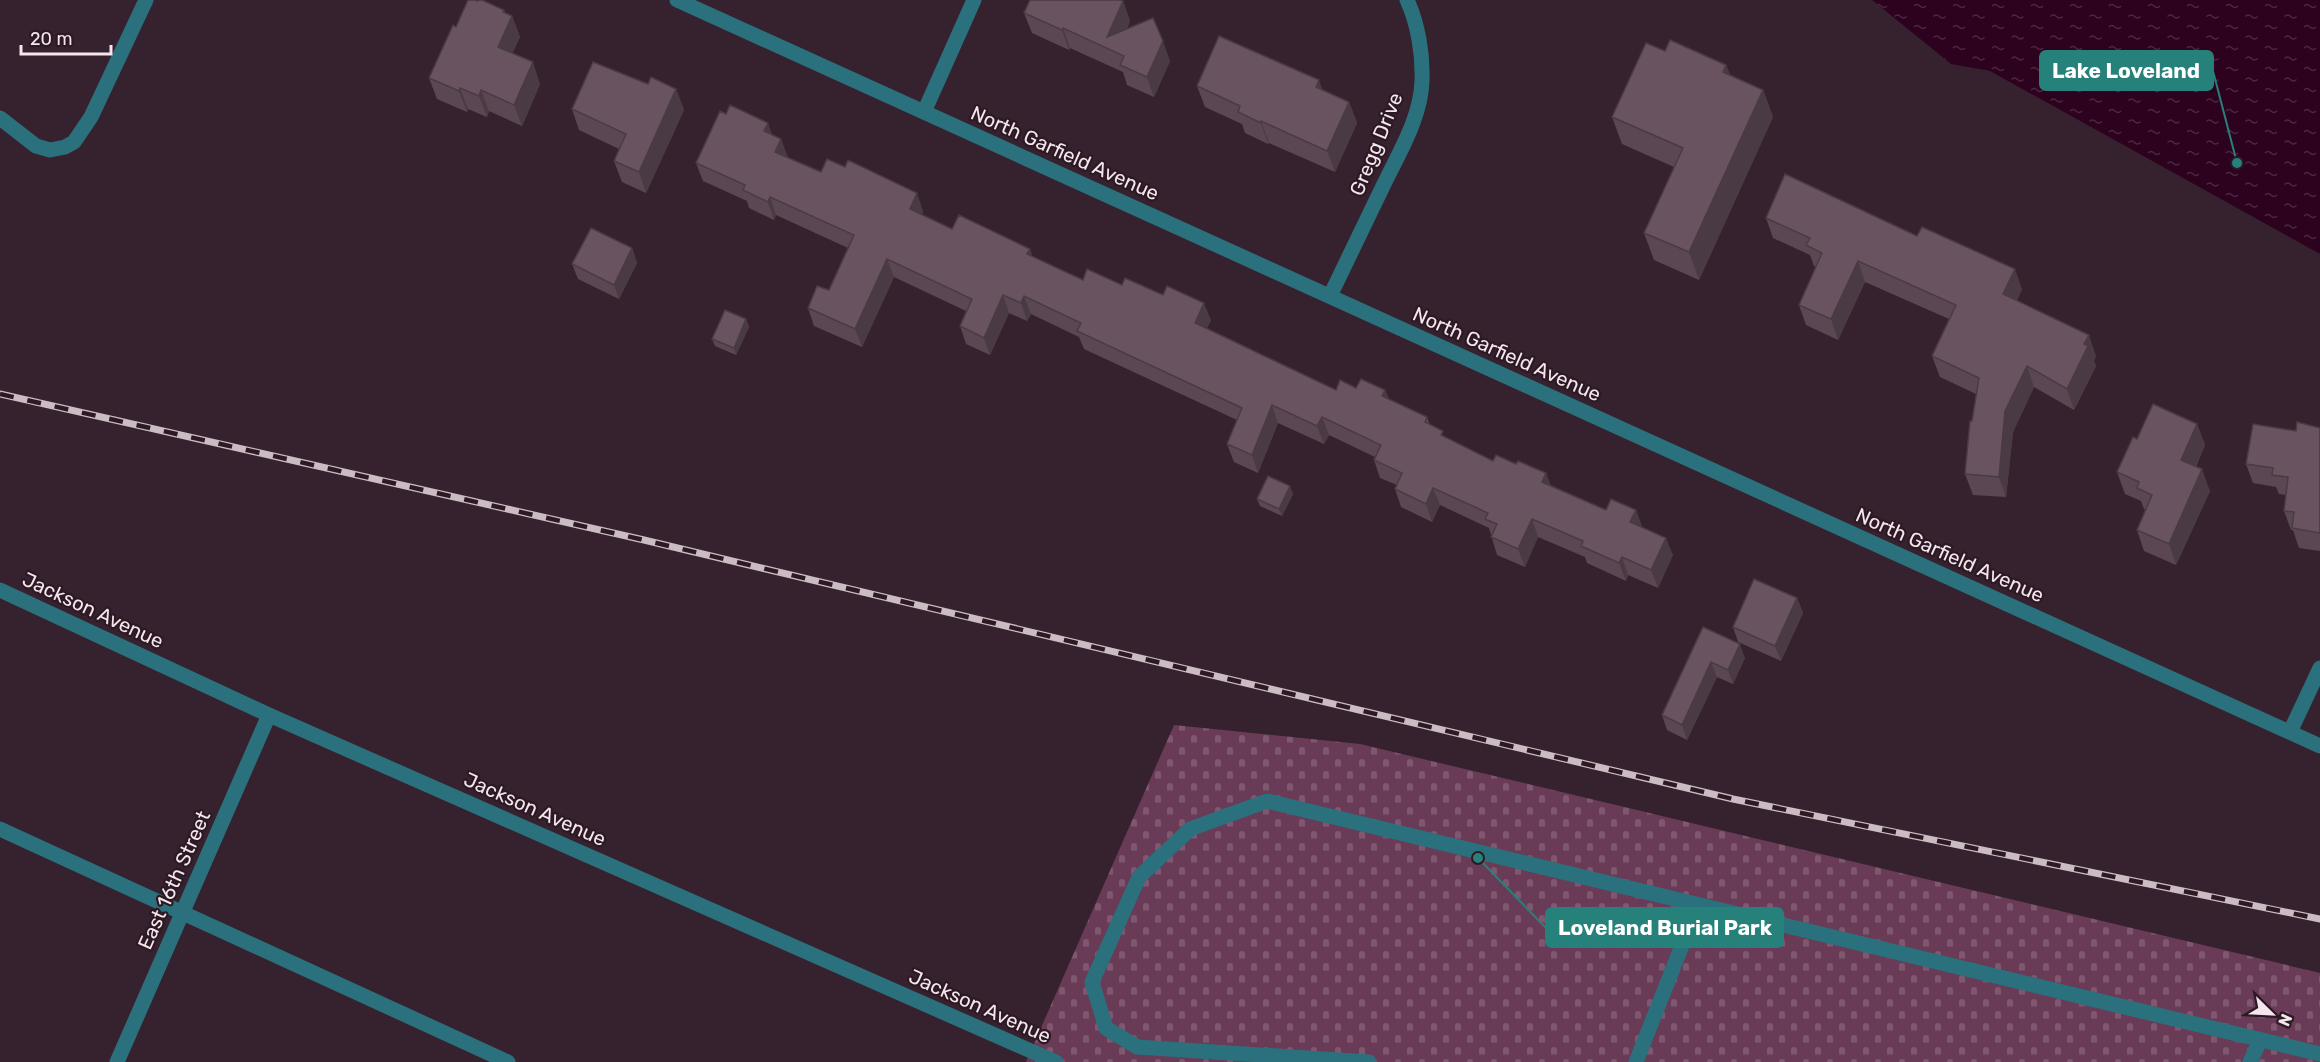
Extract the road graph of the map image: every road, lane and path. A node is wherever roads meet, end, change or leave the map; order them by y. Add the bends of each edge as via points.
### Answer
1 (146, 0) edge
2 (677, 0) edge
3 (974, 0) edge
4 (1407, 0) edge
5 (924, 112) junction
6 (0, 118) edge
7 (1330, 296) junction
8 (0, 590) edge
9 (2320, 668) edge
10 (269, 715) junction
11 (2290, 732) junction
12 (2320, 746) edge
13 (0, 829) edge
14 (1698, 905) junction
15 (182, 914) junction
16 (2260, 1041) junction
17 (2320, 1054) edge
18 (117, 1062) edge
19 (508, 1062) edge
20 (1056, 1062) edge
21 (1369, 1062) edge
22 (1636, 1062) edge
23 (2250, 1062) edge

1 - 6 street via 91,117 74,142 50,150 36,146
2 - 5 street, North Garfield Avenue
3 - 5 street
4 - 7 street, Gregg Drive via 1420,46 1422,82 1417,111
5 - 7 street, North Garfield Avenue
7 - 11 street, North Garfield Avenue
8 - 10 street, Jackson Avenue
9 - 11 street
10 - 15 street, East 16th Street
10 - 20 street, Jackson Avenue
11 - 12 street, North Garfield Avenue
13 - 15 street
14 - 16 street
14 - 21 street via 1267,801 1190,830 1139,877 1092,982 1106,1028 1137,1047
14 - 22 street
15 - 18 street, East 16th Street
15 - 19 street
16 - 17 street
16 - 23 street

